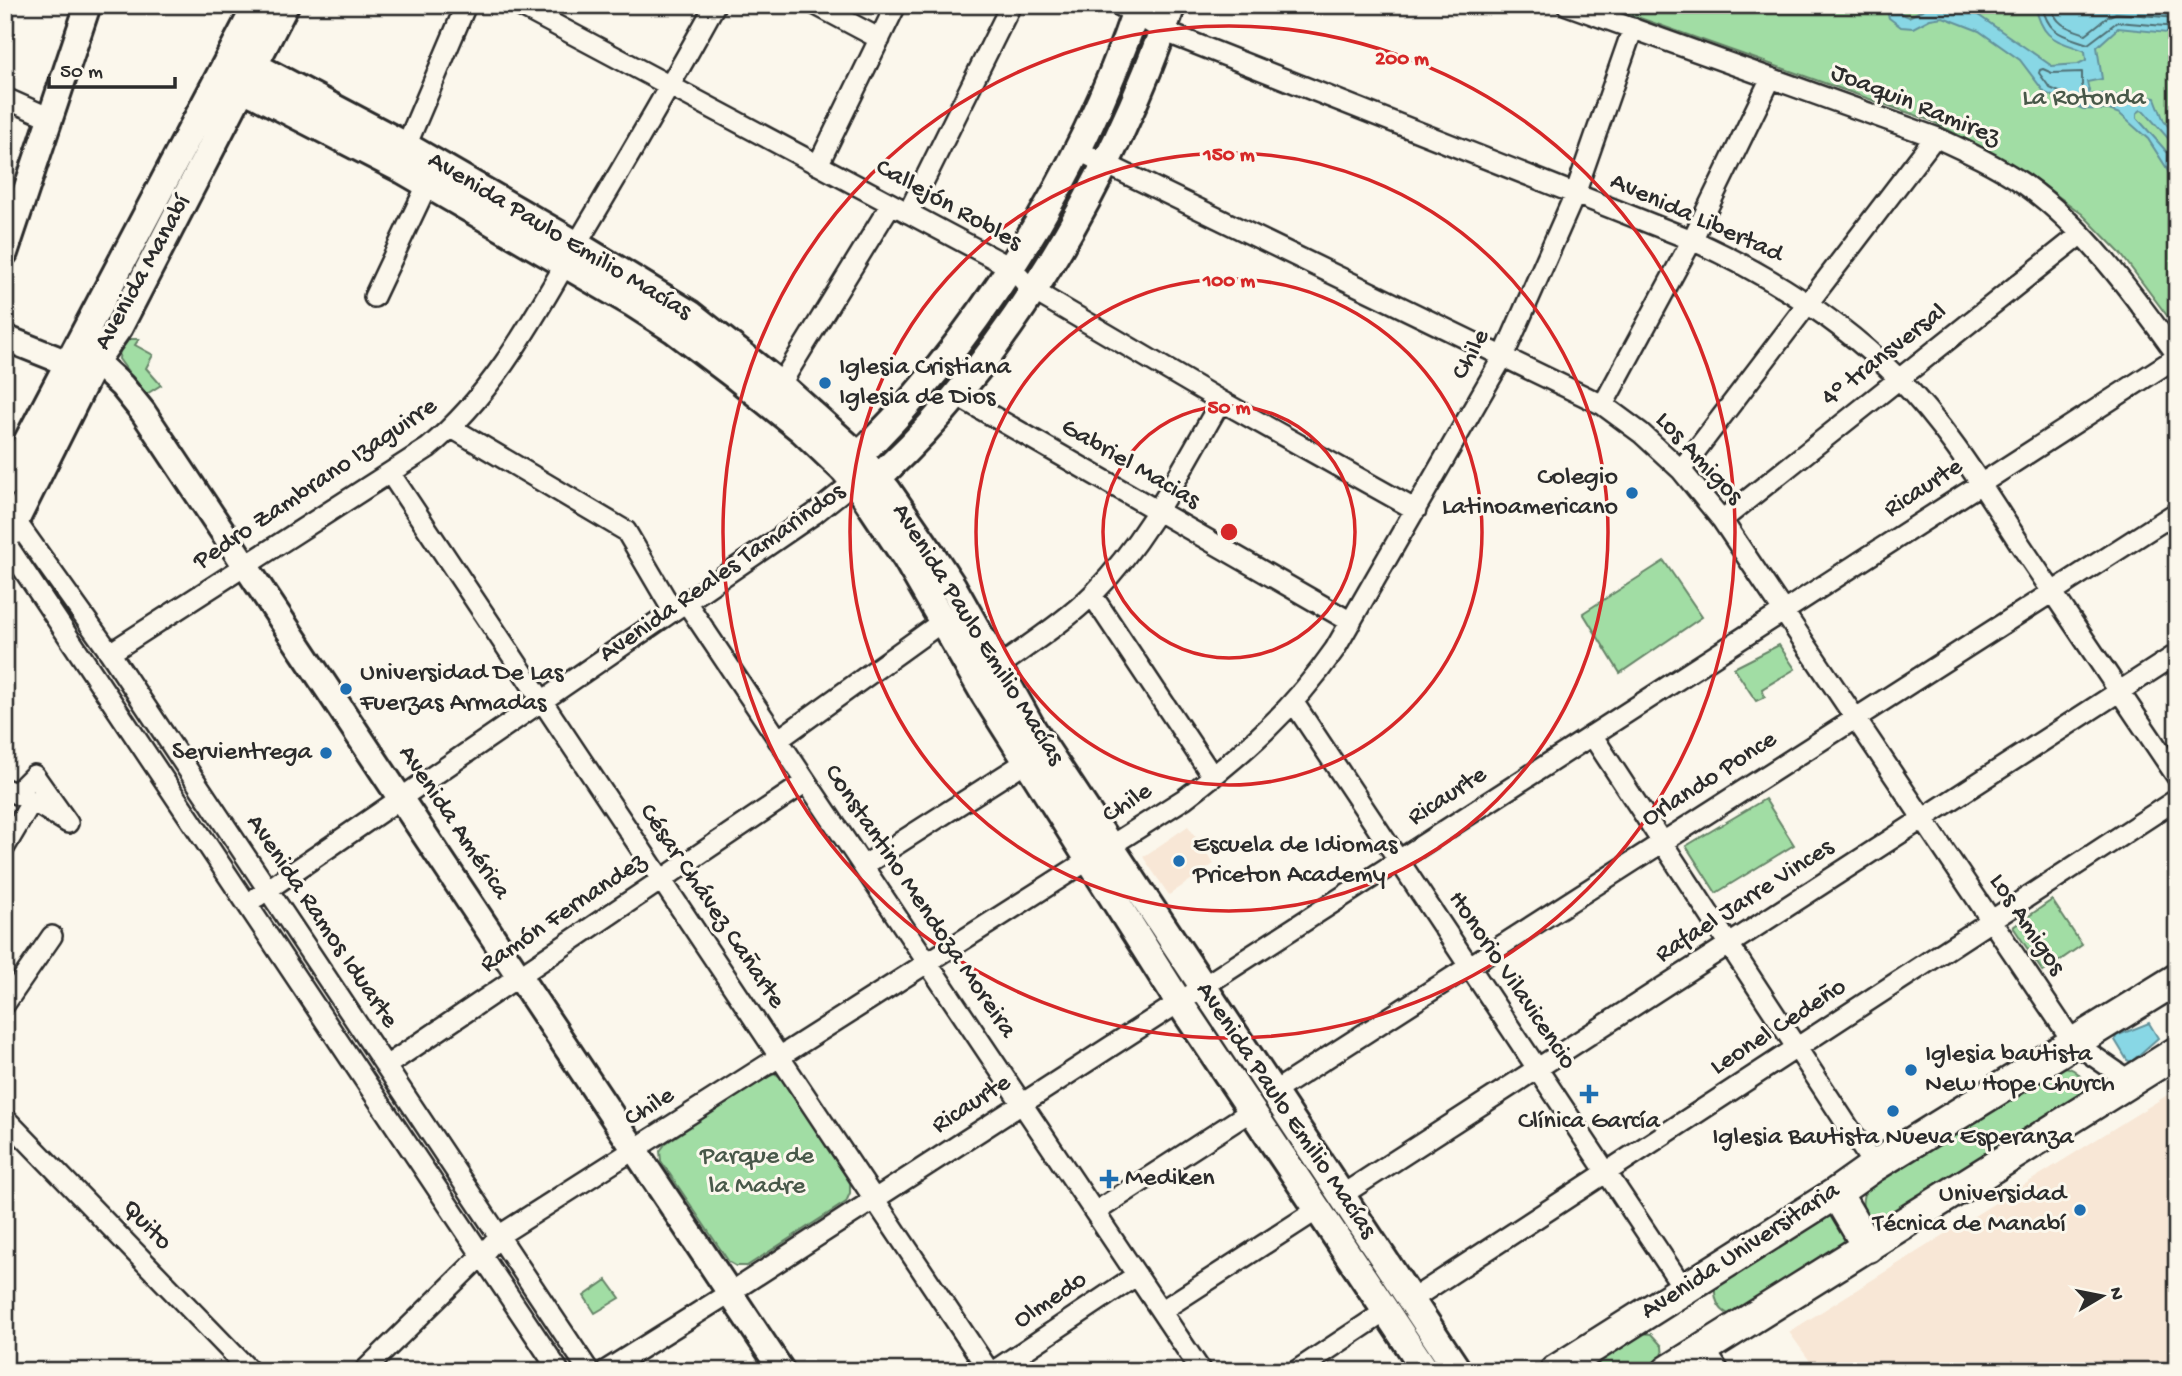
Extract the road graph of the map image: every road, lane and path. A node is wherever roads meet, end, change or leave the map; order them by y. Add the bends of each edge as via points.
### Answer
1 (88, 5) edge
2 (257, 5) edge
3 (285, 5) edge
4 (466, 5) edge
5 (518, 5) edge
6 (715, 5) edge
7 (816, 5) edge
8 (896, 5) edge
9 (1010, 5) edge
10 (1172, 5) edge
11 (1567, 5) edge
12 (1130, 8) edge
13 (1633, 29) junction
14 (1163, 31) junction
15 (880, 39) junction
16 (237, 71) junction
17 (1771, 78) junction
18 (670, 86) junction
19 (5, 98) edge
20 (50, 118) junction
21 (1935, 137) junction
22 (406, 146) junction
23 (1077, 150) junction
24 (818, 165) junction
25 (1106, 165) junction
26 (427, 185) junction
27 (1575, 194) junction
28 (900, 209) junction
29 (2081, 234) junction
30 (1692, 240) junction
31 (5, 253) edge
32 (572, 254) junction
33 (1010, 267) junction
34 (1031, 290) junction
35 (374, 297) dead end
36 (1808, 303) junction
37 (5, 338) edge
38 (1504, 355) junction
39 (2177, 356) edge
40 (83, 362) junction
41 (1899, 379) junction
42 (780, 385) junction
43 (956, 395) junction
44 (1221, 401) junction
45 (1603, 405) junction
46 (452, 428) junction
47 (1681, 470) junction
48 (390, 473) junction
49 (859, 475) junction
50 (5, 484) edge
51 (1980, 484) junction
52 (1157, 510) junction
53 (1416, 510) junction
54 (2177, 512) edge
55 (1722, 520) junction
56 (8, 527) edge
57 (245, 565) junction
58 (2052, 592) junction
59 (1092, 595) junction
60 (680, 606) junction
61 (1783, 611) junction
62 (943, 621) junction
63 (1351, 622) junction
64 (110, 653) junction
65 (2177, 654) edge
66 (997, 668) junction
67 (2119, 691) junction
68 (542, 701) junction
69 (1294, 703) junction
70 (1855, 718) junction
71 (1592, 735) junction
72 (778, 740) junction
73 (1027, 761) junction
74 (1213, 777) junction
75 (2177, 777) edge
76 (806, 782) junction
77 (18, 794) edge
78 (401, 799) junction
79 (2177, 799) edge
80 (1923, 818) junction
81 (1662, 843) junction
82 (5, 847) edge
83 (1099, 853) junction
84 (1399, 860) junction
85 (863, 866) junction
86 (661, 879) junction
87 (268, 890) junction
88 (247, 904) junction
89 (1992, 921) junction
90 (52, 936) dead end
91 (1729, 944) junction
92 (928, 962) junction
93 (1469, 967) junction
94 (519, 976) junction
95 (2177, 979) edge
96 (1202, 988) junction
97 (1179, 1002) junction
98 (5, 1004) edge
99 (2073, 1042) junction
100 (1797, 1048) junction
101 (2177, 1052) edge
102 (779, 1057) junction
103 (386, 1066) junction
104 (1537, 1069) junction
105 (2131, 1082) junction
106 (1272, 1093) junction
107 (1022, 1104) junction
108 (1251, 1111) junction
109 (5, 1118) edge
110 (635, 1149) junction
111 (1874, 1166) junction
112 (1606, 1172) junction
113 (1836, 1193) junction
114 (1342, 1195) junction
115 (874, 1199) junction
116 (1317, 1210) junction
117 (1095, 1212) junction
118 (500, 1235) junction
119 (1868, 1247) junction
120 (482, 1255) junction
121 (1137, 1275) junction
122 (1684, 1289) junction
123 (730, 1292) junction
124 (1410, 1300) junction
125 (1161, 1311) junction
126 (1386, 1311) junction
127 (1711, 1360) edge
128 (250, 1371) edge
129 (364, 1371) edge
130 (559, 1371) edge
131 (589, 1371) edge
132 (605, 1371) edge
133 (782, 1371) edge
134 (989, 1371) edge
135 (994, 1371) edge
136 (1201, 1371) edge
137 (1296, 1371) edge
138 (1426, 1371) edge
139 (1458, 1371) edge
140 (1555, 1371) edge
141 (1668, 1371) edge

1 - 20 street
2 - 16 main road, Avenida Manabí
3 - 16 main road, Avenida Manabí
4 - 22 street
5 - 18 street, Callejón Robles
6 - 18 street, Pedro Zambrano Izaguirre
7 - 15 street
8 - 15 street
9 - 28 street
10 - 14 main road, Avenida Reales Tamarindos
11 - 13 street, Joaquin Ramirez
12 - 14 street, Avenida Libertad
12 - 23 main road, Avenida Reales Tamarindos via 1111,77
13 - 17 street, Joaquin Ramirez
13 - 27 street, Chile
14 - 25 main road, Avenida Reales Tamarindos
14 - 27 street, Avenida Libertad
15 - 24 street
16 - 22 main road, Avenida Paulo Emilio Macías
16 - 26 main road, Avenida Paulo Emilio Macías
16 - 40 main road, Avenida Manabí via 119,327
17 - 21 street, Joaquin Ramirez
17 - 30 street
18 - 24 street, Callejón Robles
18 - 32 street, Pedro Zambrano Izaguirre
19 - 20 street
20 - 31 street
21 - 29 street, Joaquin Ramirez via 2024,184
21 - 36 street
22 - 32 main road, Avenida Paulo Emilio Macías
23 - 25 street, Los Amigos
23 - 33 main road, Avenida Reales Tamarindos
24 - 28 street, Callejón Robles
25 - 34 main road, Avenida Reales Tamarindos
25 - 38 street, Los Amigos
26 - 32 main road, Avenida Paulo Emilio Macías
26 - 35 street
27 - 30 street, Avenida Libertad
27 - 38 street, Chile
28 - 33 street, Callejón Robles
28 - 42 street
29 - 39 street, Joaquin Ramirez
29 - 41 street, 4° transversal
30 - 36 street, Avenida Libertad
30 - 45 street
32 - 42 main road, Avenida Paulo Emilio Macías via 690,314
32 - 46 street, Pedro Zambrano Izaguirre via 496,376
32 - 49 main road, Avenida Paulo Emilio Macías
33 - 34 street, Callejón Robles
33 - 49 main road, Avenida Reales Tamarindos via 943,363 897,416
34 - 43 main road, Avenida Reales Tamarindos
34 - 44 street, Callejón Robles
36 - 41 street, Avenida Libertad
36 - 47 street
37 - 40 street, Avenida América
38 - 45 street, Los Amigos
38 - 53 street, Chile
39 - 51 street, Ricaurte
40 - 50 main road, Avenida Manabí
40 - 56 main road, Avenida Manabí
40 - 57 street, Avenida América via 122,386 143,412
41 - 51 street, Avenida Libertad
41 - 55 street, 4° transversal
42 - 49 main road, Avenida Paulo Emilio Macías
43 - 49 main road, Avenida Reales Tamarindos via 917,439
43 - 52 street, Gabriel Macias
44 - 52 street
44 - 53 street, Callejón Robles
45 - 47 street, Los Amigos
46 - 48 street, Pedro Zambrano Izaguirre
46 - 60 street, Constantino Mendoza Moreira via 626,531
47 - 55 street, Los Amigos
48 - 57 street, Pedro Zambrano Izaguirre
48 - 68 street, César Chávez Cañarte
49 - 60 street, Avenida Reales Tamarindos via 814,514
49 - 62 main road, Avenida Paulo Emilio Macías
49 - 66 main road, Avenida Paulo Emilio Macías via 953,587
51 - 58 street, Avenida Libertad
51 - 61 street, Ricaurte
52 - 59 street
52 - 63 street, Gabriel Macias
53 - 63 street, Chile
54 - 58 street, Orlando Ponce
55 - 61 street, Los Amigos
56 - 64 street, Avenida Ramos Iduarte
56 - 88 street, Avenida Ramos Iduarte
57 - 64 street, Pedro Zambrano Izaguirre
57 - 78 street, Avenida América
58 - 67 street, Avenida Libertad
58 - 70 street, Orlando Ponce
59 - 66 street
59 - 74 street
60 - 68 street, Avenida Reales Tamarindos
60 - 72 street, Constantino Mendoza Moreira
61 - 70 street, Los Amigos
61 - 71 street, Ricaurte
62 - 72 street
62 - 73 main road, Avenida Paulo Emilio Macías
63 - 69 street, Chile
64 - 87 street, Avenida Ramos Iduarte
65 - 67 street, Rafael Jarre Vinces
66 - 83 main road, Avenida Paulo Emilio Macías
67 - 75 street, Avenida Libertad
67 - 80 street, Rafael Jarre Vinces
68 - 78 street, Avenida Reales Tamarindos
68 - 86 street, César Chávez Cañarte
69 - 74 street, Chile
69 - 84 street, Honorio Vilavicencio
70 - 80 street, Los Amigos
70 - 81 street, Orlando Ponce
71 - 81 street
71 - 84 street, Ricaurte
72 - 76 street, Constantino Mendoza Moreira
73 - 83 main road, Avenida Paulo Emilio Macías
73 - 85 street
74 - 83 street, Chile
76 - 85 street, Constantino Mendoza Moreira
76 - 86 street, Ramón Fernandez
77 - 82 street
78 - 87 street, Avenida Reales Tamarindos
78 - 94 street, Avenida América
79 - 89 street, Leonel Cedeño
80 - 89 street, Los Amigos
80 - 91 street, Rafael Jarre Vinces
81 - 91 street
81 - 93 street, Orlando Ponce
83 - 92 street, Chile
83 - 96 main road, Avenida Paulo Emilio Macías
83 - 97 main road, Avenida Paulo Emilio Macías
84 - 93 street, Honorio Vilavicencio
84 - 96 street, Ricaurte
85 - 92 street, Constantino Mendoza Moreira
86 - 94 street, Ramón Fernandez
86 - 102 street, César Chávez Cañarte
87 - 88 street, Avenida Reales Tamarindos
87 - 103 street, Avenida Ramos Iduarte
88 - 120 street, Avenida Ramos Iduarte
89 - 99 street, Los Amigos
89 - 100 street, Leonel Cedeño
90 - 98 street
91 - 100 street
91 - 104 street, Rafael Jarre Vinces
92 - 102 street, Chile
92 - 107 street, Constantino Mendoza Moreira
93 - 104 street, Honorio Vilavicencio
93 - 106 street, Orlando Ponce
94 - 103 street, Ramón Fernandez
94 - 110 street, Avenida América
95 - 99 main road, Avenida Universitaria
96 - 97 street, Ricaurte
96 - 106 main road, Avenida Paulo Emilio Macías
97 - 107 street, Ricaurte
97 - 108 main road, Avenida Paulo Emilio Macías
99 - 105 street
99 - 111 main road, Avenida Universitaria
100 - 111 street
100 - 112 street, Leonel Cedeño
101 - 105 main road
102 - 110 street, Chile
102 - 115 street, César Chávez Cañarte
103 - 118 street, Avenida Ramos Iduarte
104 - 112 street, Honorio Vilavicencio
104 - 114 street, Rafael Jarre Vinces
105 - 119 main road
106 - 114 main road, Avenida Paulo Emilio Macías
107 - 115 street, Ricaurte
107 - 117 street, Constantino Mendoza Moreira
108 - 116 main road, Avenida Paulo Emilio Macías
108 - 117 street
109 - 128 street, Quito
110 - 118 street, Chile
110 - 123 street, Avenida América
111 - 113 main road, Avenida Universitaria
112 - 122 street, Honorio Vilavicencio
112 - 124 street, Leonel Cedeño
113 - 119 main road
113 - 122 main road, Avenida Universitaria
114 - 124 main road, Avenida Paulo Emilio Macías
115 - 123 street, Ricaurte
115 - 134 street, César Chávez Cañarte
116 - 125 street
116 - 126 main road, Avenida Paulo Emilio Macías
117 - 121 street, Constantino Mendoza Moreira
118 - 120 street, Chile
118 - 131 street, Avenida Ramos Iduarte
119 - 127 main road
120 - 129 street, Chile
120 - 130 street, Avenida Ramos Iduarte
121 - 125 street, Constantino Mendoza Moreira
121 - 135 street, Olmedo
122 - 140 main road, Avenida Universitaria
123 - 132 street, Ricaurte
123 - 133 street, Avenida América
124 - 139 main road, Avenida Paulo Emilio Macías
125 - 136 street, Constantino Mendoza Moreira
126 - 137 street
126 - 138 main road, Avenida Paulo Emilio Macías
127 - 141 main road

